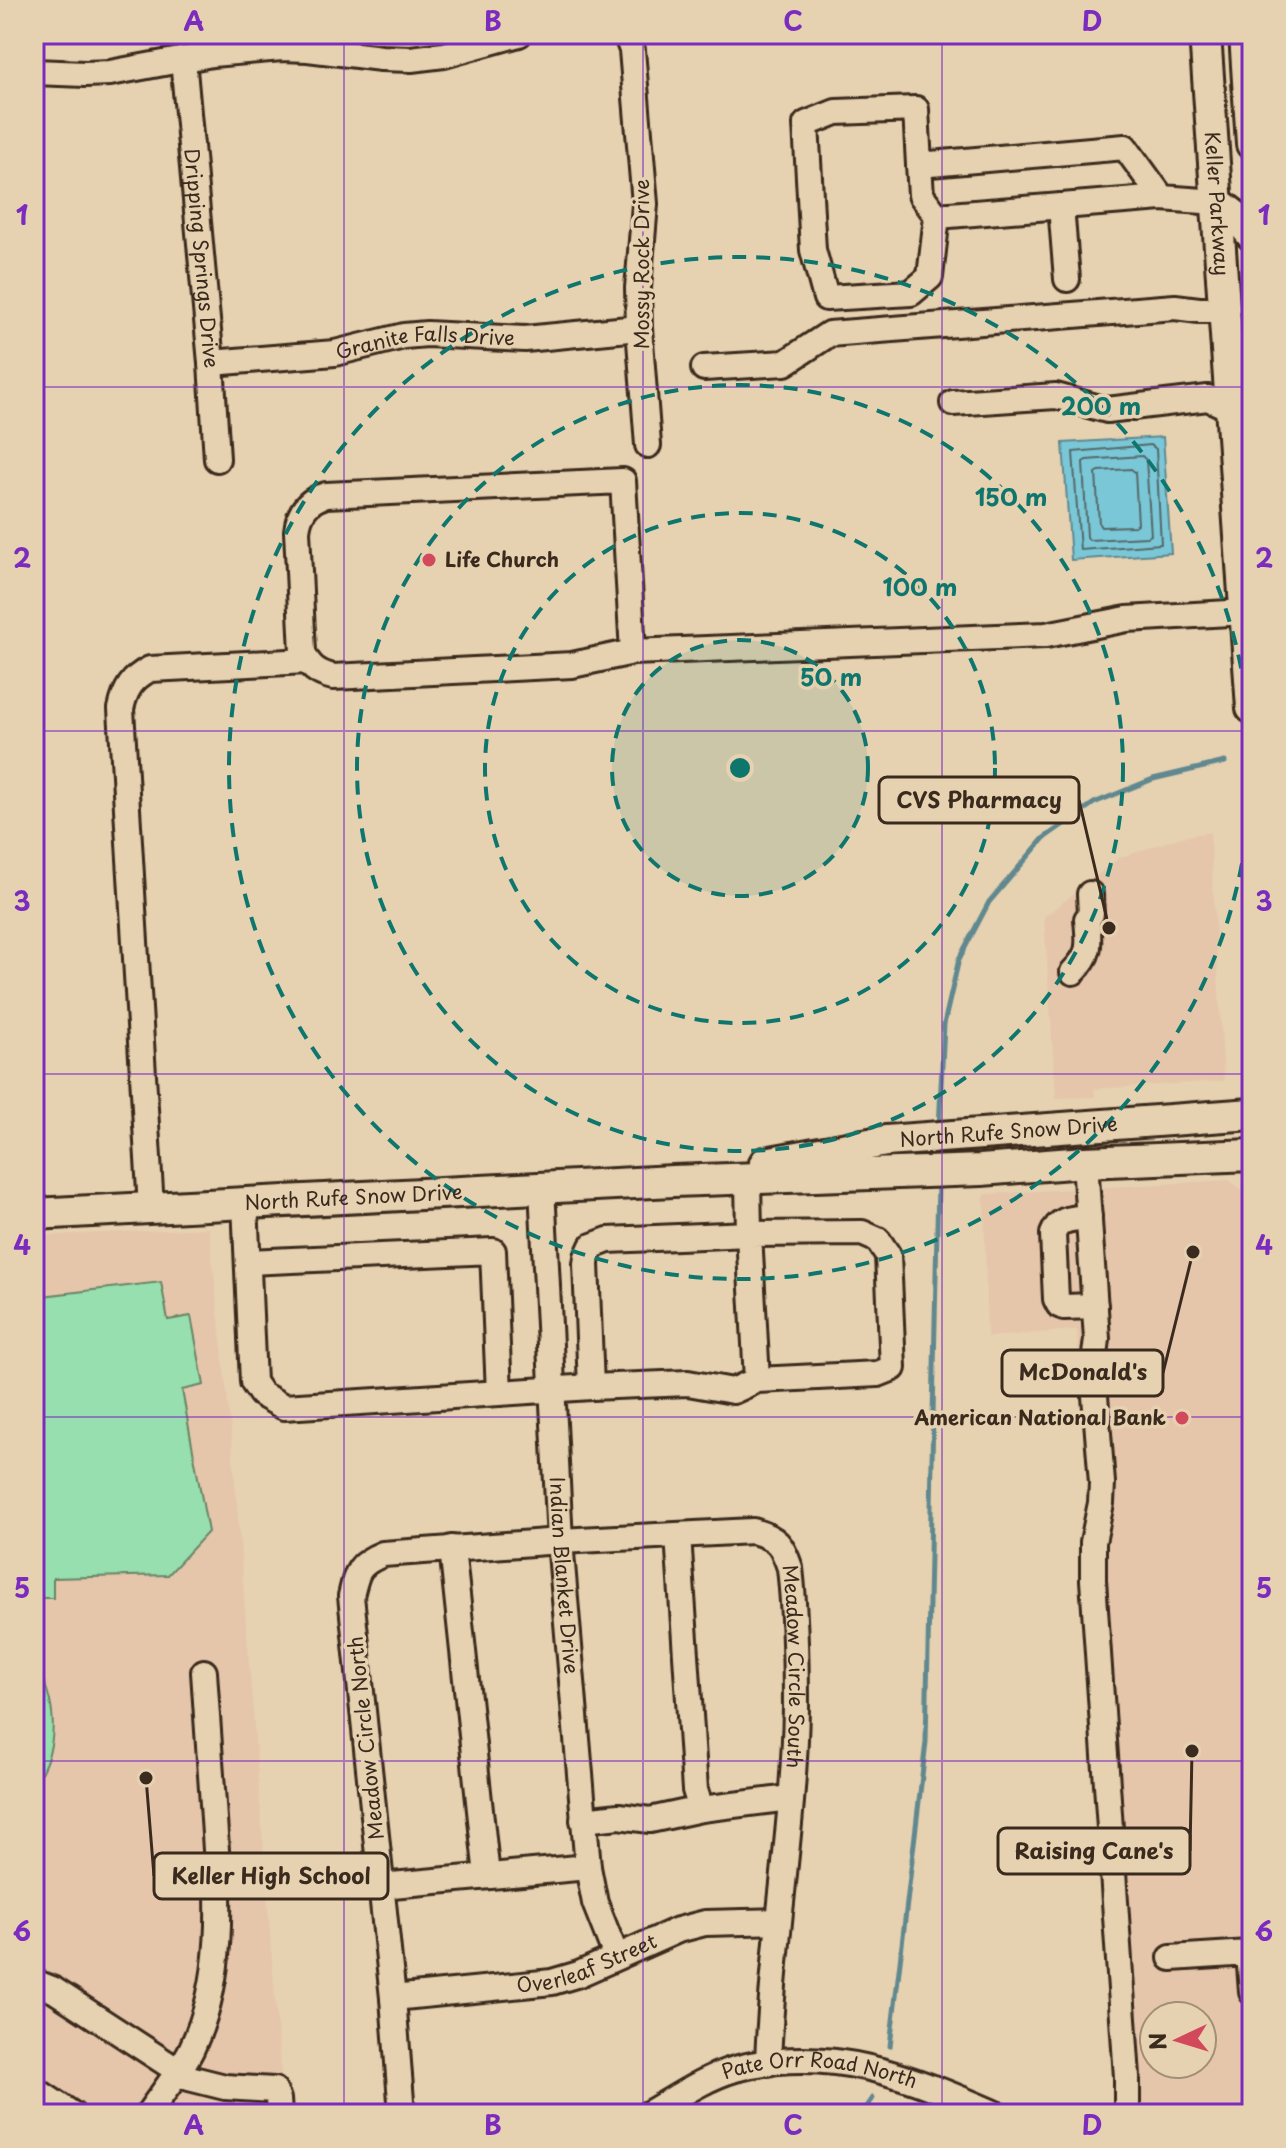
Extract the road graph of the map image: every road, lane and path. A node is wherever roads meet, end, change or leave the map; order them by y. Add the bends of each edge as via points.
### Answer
1 (519, 34) edge
2 (1205, 34) edge
3 (1221, 34) edge
4 (627, 35) edge
5 (1248, 48) edge
6 (183, 59) junction
7 (34, 72) edge
8 (1252, 144) edge
9 (919, 165) junction
10 (1162, 198) junction
11 (1217, 202) junction
12 (1061, 206) junction
13 (937, 216) junction
14 (1252, 235) edge
15 (1067, 279) dead end
16 (1225, 310) junction
17 (639, 328) junction
18 (211, 363) junction
19 (704, 368) dead end
20 (953, 403) dead end
21 (1232, 409) junction
22 (648, 445) dead end
23 (217, 459) dead end
24 (1248, 577) edge
25 (1246, 612) junction
26 (633, 652) junction
27 (307, 661) junction
28 (1252, 708) edge
29 (1073, 979) joint
30 (1252, 1114) edge
31 (1084, 1127) junction
32 (1252, 1155) edge
33 (1085, 1162) junction
34 (748, 1179) junction
35 (673, 1181) junction
36 (542, 1188) junction
37 (245, 1203) junction
38 (151, 1208) junction
39 (34, 1214) edge
40 (1089, 1217) junction
41 (749, 1234) junction
42 (248, 1262) junction
43 (1095, 1306) junction
44 (757, 1380) junction
45 (591, 1387) junction
46 (552, 1390) junction
47 (499, 1393) junction
48 (678, 1535) junction
49 (560, 1541) junction
50 (452, 1548) junction
51 (204, 1672) dead end
52 (790, 1798) junction
53 (701, 1809) junction
54 (583, 1820) junction
55 (588, 1867) junction
56 (487, 1876) junction
57 (381, 1886) junction
58 (778, 1921) junction
59 (616, 1956) junction
60 (1171, 1958) dead end
61 (1252, 1980) edge
62 (34, 1982) edge
63 (393, 1998) junction
64 (768, 2063) junction
65 (177, 2071) junction
66 (34, 2089) edge
67 (992, 2113) edge
68 (72, 2114) edge
69 (148, 2114) edge
70 (279, 2114) edge
71 (402, 2114) edge
72 (648, 2114) edge
73 (1127, 2114) edge

1 - 6 street via 411,59 282,48
2 - 11 main road, Keller Parkway
3 - 5 main road via 1233,48
4 - 17 street, Mossy Rock Drive via 645,204
5 - 8 main road, Keller Parkway
6 - 7 street via 110,73
6 - 18 street, Dripping Springs Drive
9 - 10 street via 1125,147
9 - 13 street via 921,195
9 - 13 street via 916,109 836,112 806,124 813,250 826,298 911,293 930,277
10 - 11 street
10 - 12 street
11 - 14 main road
11 - 16 main road, Keller Parkway
12 - 13 street
12 - 15 street
16 - 19 street via 1175,307 829,334 785,363
16 - 21 main road, Keller Parkway
17 - 18 street, Granite Falls Drive via 525,339 427,334 335,353
17 - 22 street, Mossy Rock Drive
18 - 23 street, Dripping Springs Drive
20 - 21 street via 1056,396 1107,410 1208,398
21 - 24 main road, Keller Parkway
24 - 25 main road, Keller Parkway
25 - 26 street via 1127,619 1046,635
25 - 28 main road, Keller Parkway
26 - 27 street via 572,665 333,677
26 - 27 street via 623,481 316,498 302,511 297,531
27 - 38 street via 150,669 138,675 123,697
29 - 29 street via 1089,945 1092,893 1097,955 1094,966
30 - 31 main road, North Rufe Snow Drive
31 - 33 main road
31 - 35 main road, North Rufe Snow Drive via 886,1141
32 - 33 main road, North Rufe Snow Drive
33 - 34 main road, North Rufe Snow Drive
33 - 40 street
34 - 35 main road, North Rufe Snow Drive
34 - 41 street
35 - 36 main road, North Rufe Snow Drive
36 - 37 main road, North Rufe Snow Drive
36 - 46 street, Indian Blanket Drive
37 - 38 main road, North Rufe Snow Drive
37 - 42 street
38 - 39 main road, North Rufe Snow Drive
40 - 43 street
40 - 43 street via 1066,1219 1053,1234 1056,1299 1064,1307
41 - 44 street
41 - 44 street via 862,1233 878,1240 888,1255 893,1368 878,1374
41 - 45 street via 608,1240 592,1246 586,1264
42 - 47 street via 253,1382 261,1394 284,1407
42 - 47 street via 493,1251
43 - 73 street via 1093,1371 1102,1483 1093,1580
44 - 45 street via 733,1391 688,1383
45 - 46 street
46 - 47 street
46 - 49 street, Indian Blanket Drive
48 - 49 street, Meadow Circle South
48 - 52 street, Meadow Circle South via 753,1531 776,1540 785,1553 793,1593 796,1708
48 - 53 street via 695,1790
49 - 50 street, Meadow Circle North
49 - 54 street, Indian Blanket Drive
50 - 56 street
50 - 57 street, Meadow Circle North via 369,1559 361,1566 351,1596
51 - 65 street via 219,1936 205,2013
52 - 53 street
52 - 58 street, Meadow Circle South
53 - 54 street via 650,1820
54 - 55 street, Indian Blanket Drive
55 - 56 street
55 - 59 street, Indian Blanket Drive via 595,1903
56 - 57 street
57 - 63 street, Meadow Circle North
58 - 59 street, Overleaf Street via 705,1923
58 - 64 street, Meadow Circle South
59 - 63 street, Overleaf Street via 552,1982
60 - 61 street via 1249,1953
62 - 65 street
63 - 71 street, Meadow Circle North
64 - 67 street, Pate Orr Road North via 833,2060 868,2066
64 - 72 street, Pate Orr Road North via 707,2080
65 - 69 street
65 - 70 street via 225,2087 274,2090
66 - 68 street

